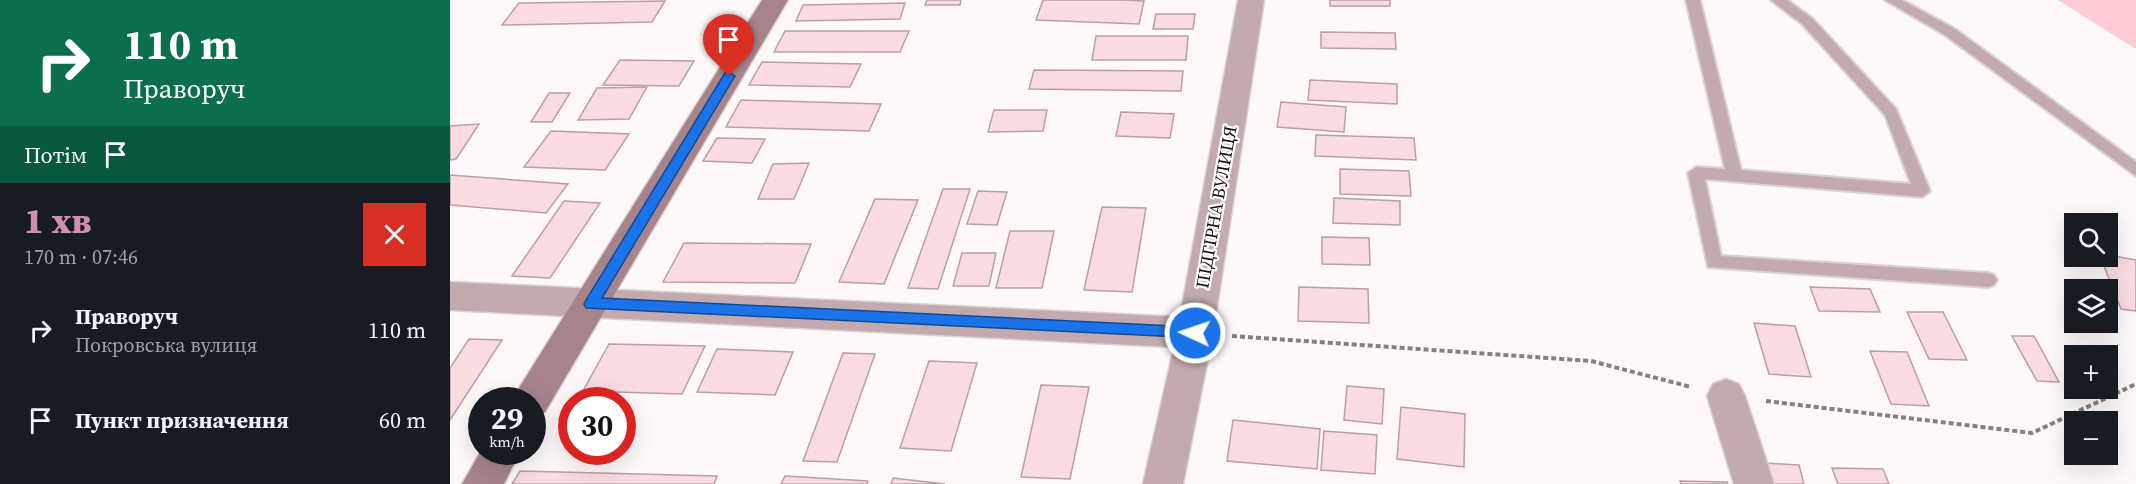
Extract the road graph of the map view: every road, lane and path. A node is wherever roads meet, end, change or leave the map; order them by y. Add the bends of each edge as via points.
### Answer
1 (775, 0) edge
2 (1251, 0) edge
3 (1693, 0) edge
4 (1778, 0) edge
5 (1892, 0) edge
6 (2136, 170) edge
7 (1734, 176) junction
8 (1988, 280) dead end
9 (450, 296) edge
10 (591, 304) junction
11 (1195, 333) junction
12 (2136, 384) edge
13 (540, 387) edge
14 (1726, 396) junction
15 (493, 465) edge
16 (482, 484) edge
17 (1163, 484) edge
18 (1754, 484) edge

1 - 10 street
2 - 11 street, ПІДГІРНА ВУЛИЦЯ
3 - 7 lane
4 - 7 lane via 1807,21 1891,114 1922,191
5 - 6 lane via 1950,32
7 - 8 lane via 1696,172 1714,262
9 - 10 street
10 - 11 street
10 - 13 street
11 - 14 path via 1591,361
11 - 17 street, ПІДГІРНА ВУЛИЦЯ
12 - 14 path via 2032,434
14 - 18 street
15 - 16 street

